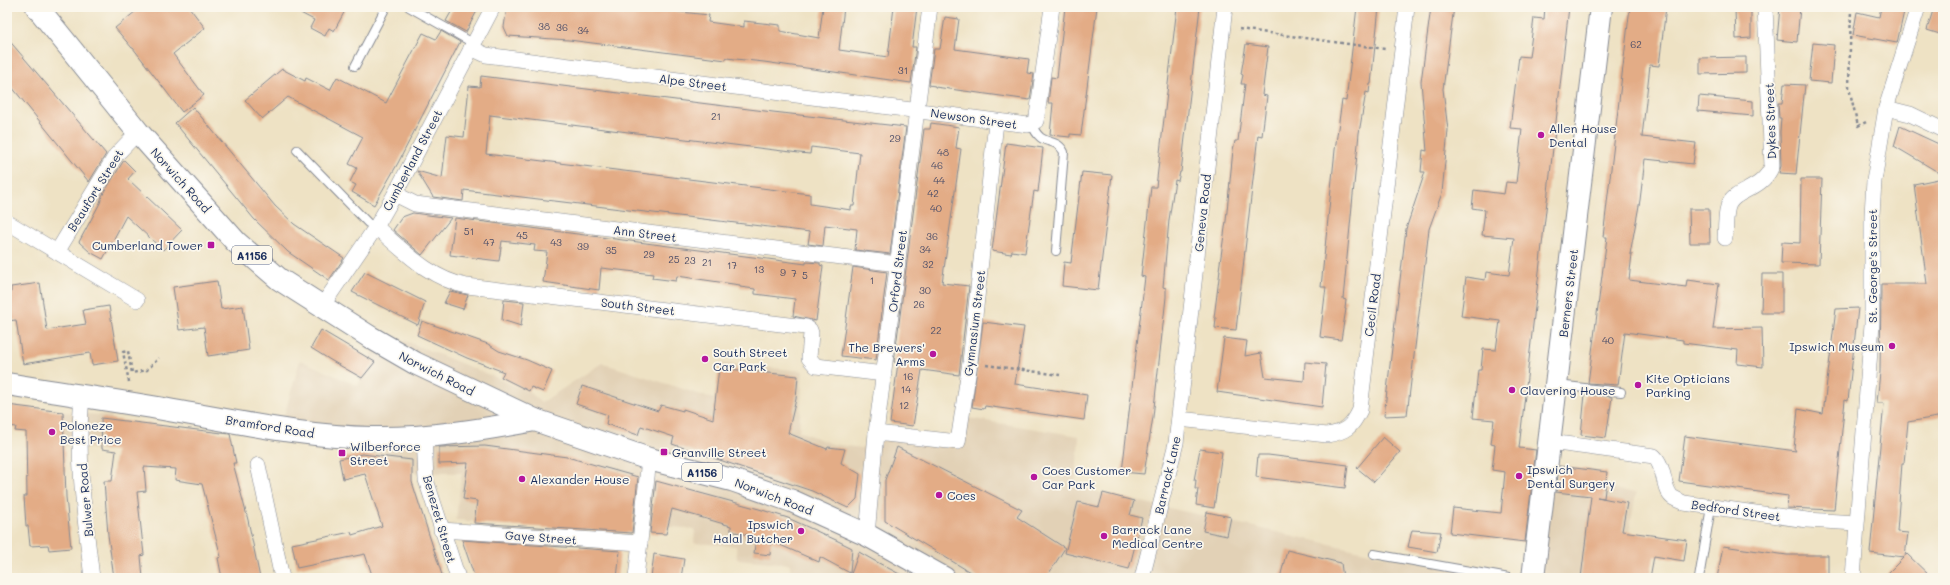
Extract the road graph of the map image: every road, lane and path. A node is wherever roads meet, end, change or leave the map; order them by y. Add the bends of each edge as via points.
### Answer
1 (37, 7) edge
2 (386, 7) edge
3 (409, 7) edge
4 (493, 7) edge
5 (930, 7) edge
6 (1052, 7) edge
7 (1225, 7) edge
8 (1407, 7) edge
9 (1601, 7) edge
10 (1765, 7) edge
11 (1851, 7) edge
12 (1918, 7) edge
13 (1223, 26) junction
14 (472, 46) junction
15 (1402, 52) junction
16 (355, 66) dead end
17 (1886, 108) junction
18 (917, 110) junction
19 (996, 122) junction
20 (1032, 124) junction
21 (1943, 130) edge
22 (138, 132) junction
23 (297, 150) dead end
24 (395, 194) junction
25 (7, 222) edge
26 (376, 227) junction
27 (1726, 238) dead end
28 (1056, 251) dead end
29 (57, 252) junction
30 (898, 264) junction
31 (137, 300) dead end
32 (322, 306) junction
33 (158, 358) dead end
34 (970, 362) junction
35 (884, 374) junction
36 (1060, 375) dead end
37 (7, 384) edge
38 (1556, 385) junction
39 (1621, 392) dead end
40 (82, 397) junction
41 (126, 402) junction
42 (1179, 419) junction
43 (534, 420) junction
44 (876, 433) junction
45 (424, 435) junction
46 (1550, 442) junction
47 (649, 458) junction
48 (258, 465) dead end
49 (1711, 507) junction
50 (1856, 522) junction
51 (441, 530) junction
52 (867, 535) junction
53 (640, 543) junction
54 (1374, 554) dead end
55 (92, 578) edge
56 (282, 578) edge
57 (458, 578) edge
58 (636, 578) edge
59 (944, 578) edge
60 (1142, 578) edge
61 (1509, 578) edge
62 (1533, 578) edge
63 (1699, 578) edge
64 (1853, 578) edge

1 - 22 main road, Norwich Road / A1156
2 - 16 lane
3 - 14 lane
4 - 14 street, Cumberland Street
5 - 18 street, Orford Street
6 - 20 street, Newson Street via 1037,116
7 - 13 street, Geneva Road
8 - 15 street, Cecil Road
9 - 38 main road, Berners Street
10 - 27 street, Dykes Street via 1772,166 1761,183 1728,205
11 - 17 path via 1849,88 1858,126
12 - 17 street, St. George's Street
13 - 15 path
13 - 42 street, Geneva Road
14 - 18 street, Alpe Street via 486,55
14 - 24 street, Cumberland Street
15 - 42 street, Cecil Road via 1360,410 1356,419 1341,433 1328,434
17 - 21 street via 1910,114
17 - 50 street, St. George's Street via 1874,181 1872,324
18 - 19 street, Newson Street
18 - 30 street, Orford Street
19 - 20 street, Newson Street via 1028,126
19 - 34 street, Gymnasium Street
20 - 28 lane via 1036,135 1062,146 1064,152
22 - 29 street, Beaufort Street via 116,154
22 - 32 main road, Norwich Road / A1156 via 236,242 279,279
23 - 26 lane via 368,223
24 - 26 street, Cumberland Street
24 - 30 street, Ann Street via 416,204
25 - 29 street
26 - 32 street, Cumberland Street
26 - 35 street, South Street via 429,271 451,282 806,327 811,333 809,358 816,366
29 - 31 street
30 - 35 street, Orford Street
32 - 43 main road, Norwich Road / A1156 via 415,363
33 - 41 path via 147,370 132,373 128,351 123,352 130,386
34 - 36 path
34 - 44 street, Gymnasium Street via 958,442
35 - 44 street, Orford Street
37 - 40 main road, Bramford Road
38 - 39 lane
38 - 46 main road, Berners Street
40 - 41 main road, Bramford Road
40 - 55 street, Bulwer Road via 82,466
41 - 45 main road, Bramford Road via 280,430 372,438
42 - 60 street, Barrack Lane via 1176,443
43 - 45 main road, Bramford Road via 486,429
43 - 47 main road, Norwich Road / A1156
44 - 52 street, Orford Street
45 - 51 street, Benezet Street via 426,480
46 - 49 street, Bedford Street via 1654,456 1662,466 1672,497 1684,503
46 - 62 main road, Berners Street
47 - 52 main road, Norwich Road / A1156 via 732,480 792,501
47 - 53 street
48 - 56 street
49 - 50 street, Bedford Street via 1807,520
49 - 63 lane
50 - 64 street, St. George's Street
51 - 53 street, Gaye Street
51 - 57 street, Benezet Street
52 - 59 main road, Norwich Road / A1156
53 - 58 street
54 - 61 lane

